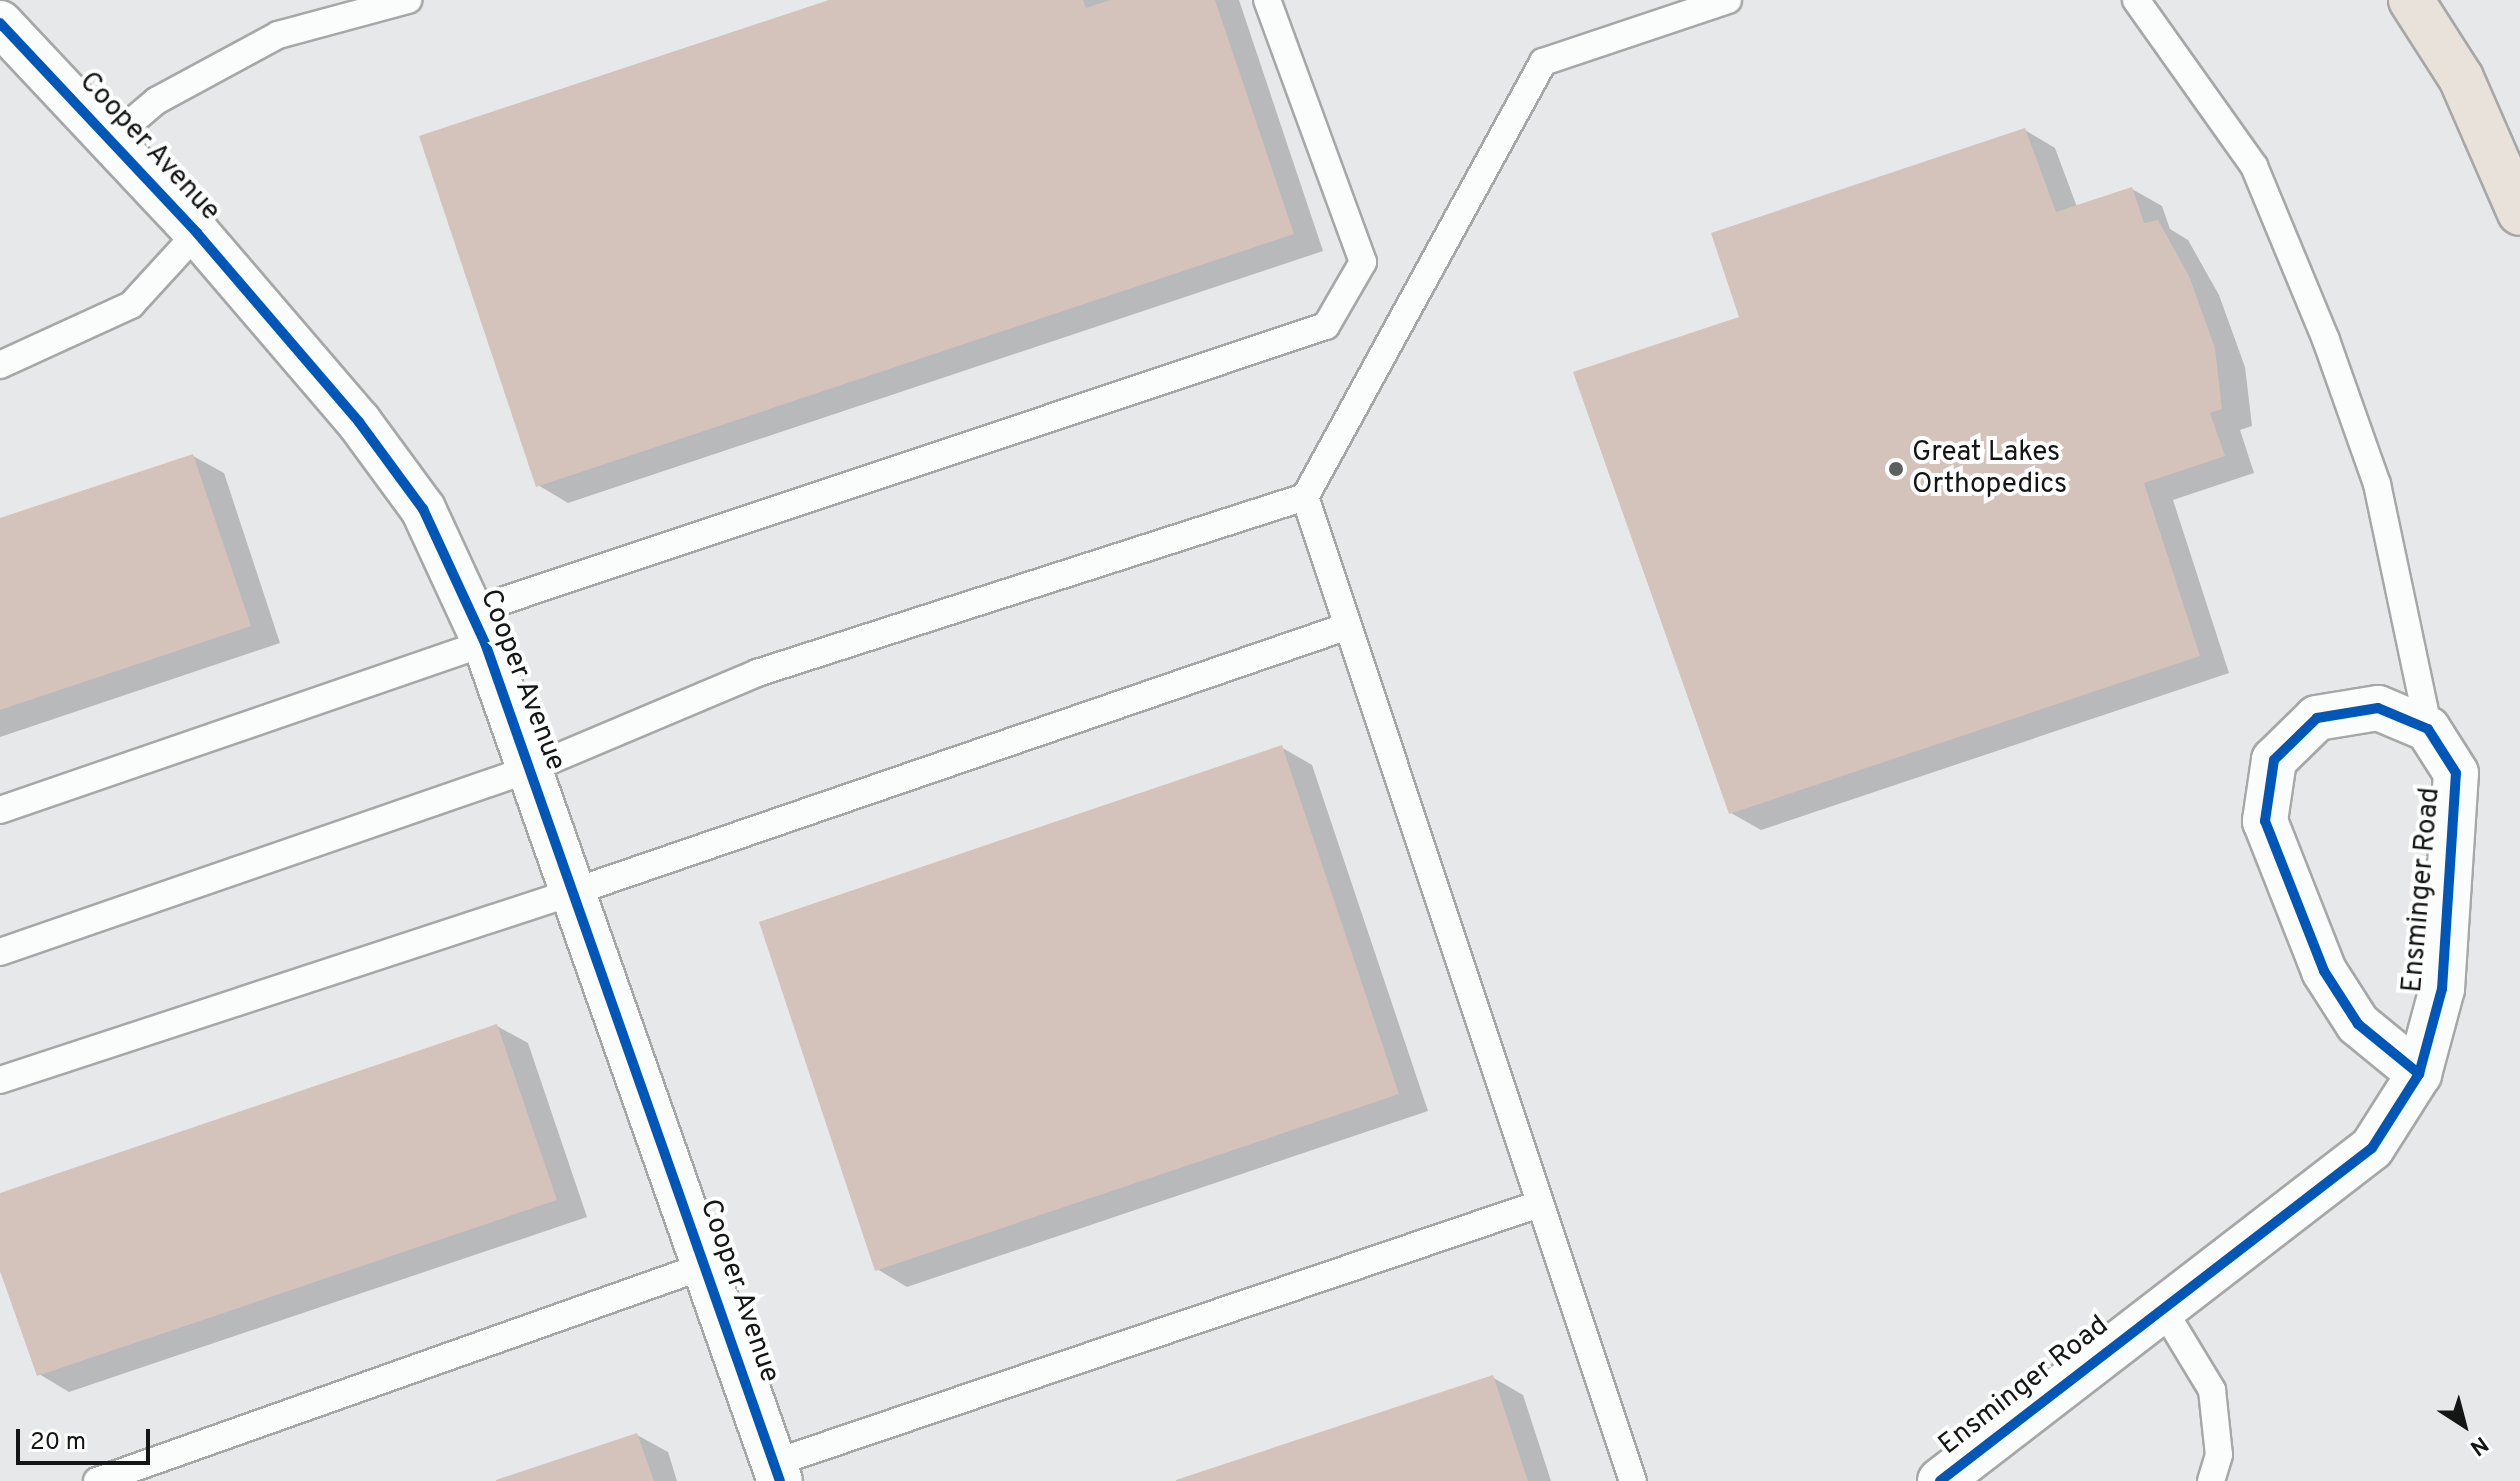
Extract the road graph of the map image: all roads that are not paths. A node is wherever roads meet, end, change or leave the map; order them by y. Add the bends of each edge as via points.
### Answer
1 (408, 0) edge
2 (1267, 0) edge
3 (1728, 0) edge
4 (2136, 0) edge
5 (2411, 0) edge
6 (0, 23) edge
7 (109, 141) junction
8 (2520, 213) edge
9 (197, 233) junction
10 (0, 365) edge
11 (1305, 497) junction
12 (1348, 626) junction
13 (478, 627) junction
14 (2429, 731) junction
15 (530, 769) junction
16 (0, 810) edge
17 (573, 892) junction
18 (0, 952) edge
19 (2419, 1074) junction
20 (0, 1080) edge
21 (1539, 1204) junction
22 (704, 1266) junction
23 (2163, 1309) junction
24 (777, 1472) edge
25 (97, 1481) edge
26 (1633, 1481) edge
27 (1940, 1481) edge
28 (2211, 1481) edge

1 - 7 lane via 278,35 156,101
2 - 13 lane via 1363,262 1326,326
3 - 11 lane via 1543,62
4 - 14 lane via 2254,166 2326,340 2377,484
5 - 8 highway via 2461,78
6 - 7 street, Cooper Avenue
7 - 9 street, Cooper Avenue
9 - 10 lane via 131,305
9 - 13 street, Cooper Avenue via 423,509
11 - 12 lane
11 - 15 lane via 757,673
12 - 17 lane
12 - 21 lane
13 - 15 street, Cooper Avenue
13 - 16 lane
14 - 19 street, Ensminger Road via 2456,773 2442,989
14 - 19 street via 2378,708 2317,718 2274,760 2265,821 2324,971 2358,1024
15 - 17 street, Cooper Avenue
15 - 18 lane
17 - 20 lane
17 - 22 street, Cooper Avenue
19 - 23 street, Ensminger Road via 2372,1148
21 - 24 lane
21 - 26 lane
22 - 24 street, Cooper Avenue
22 - 25 lane
23 - 27 street, Ensminger Road
23 - 28 lane via 2212,1390 2219,1455

